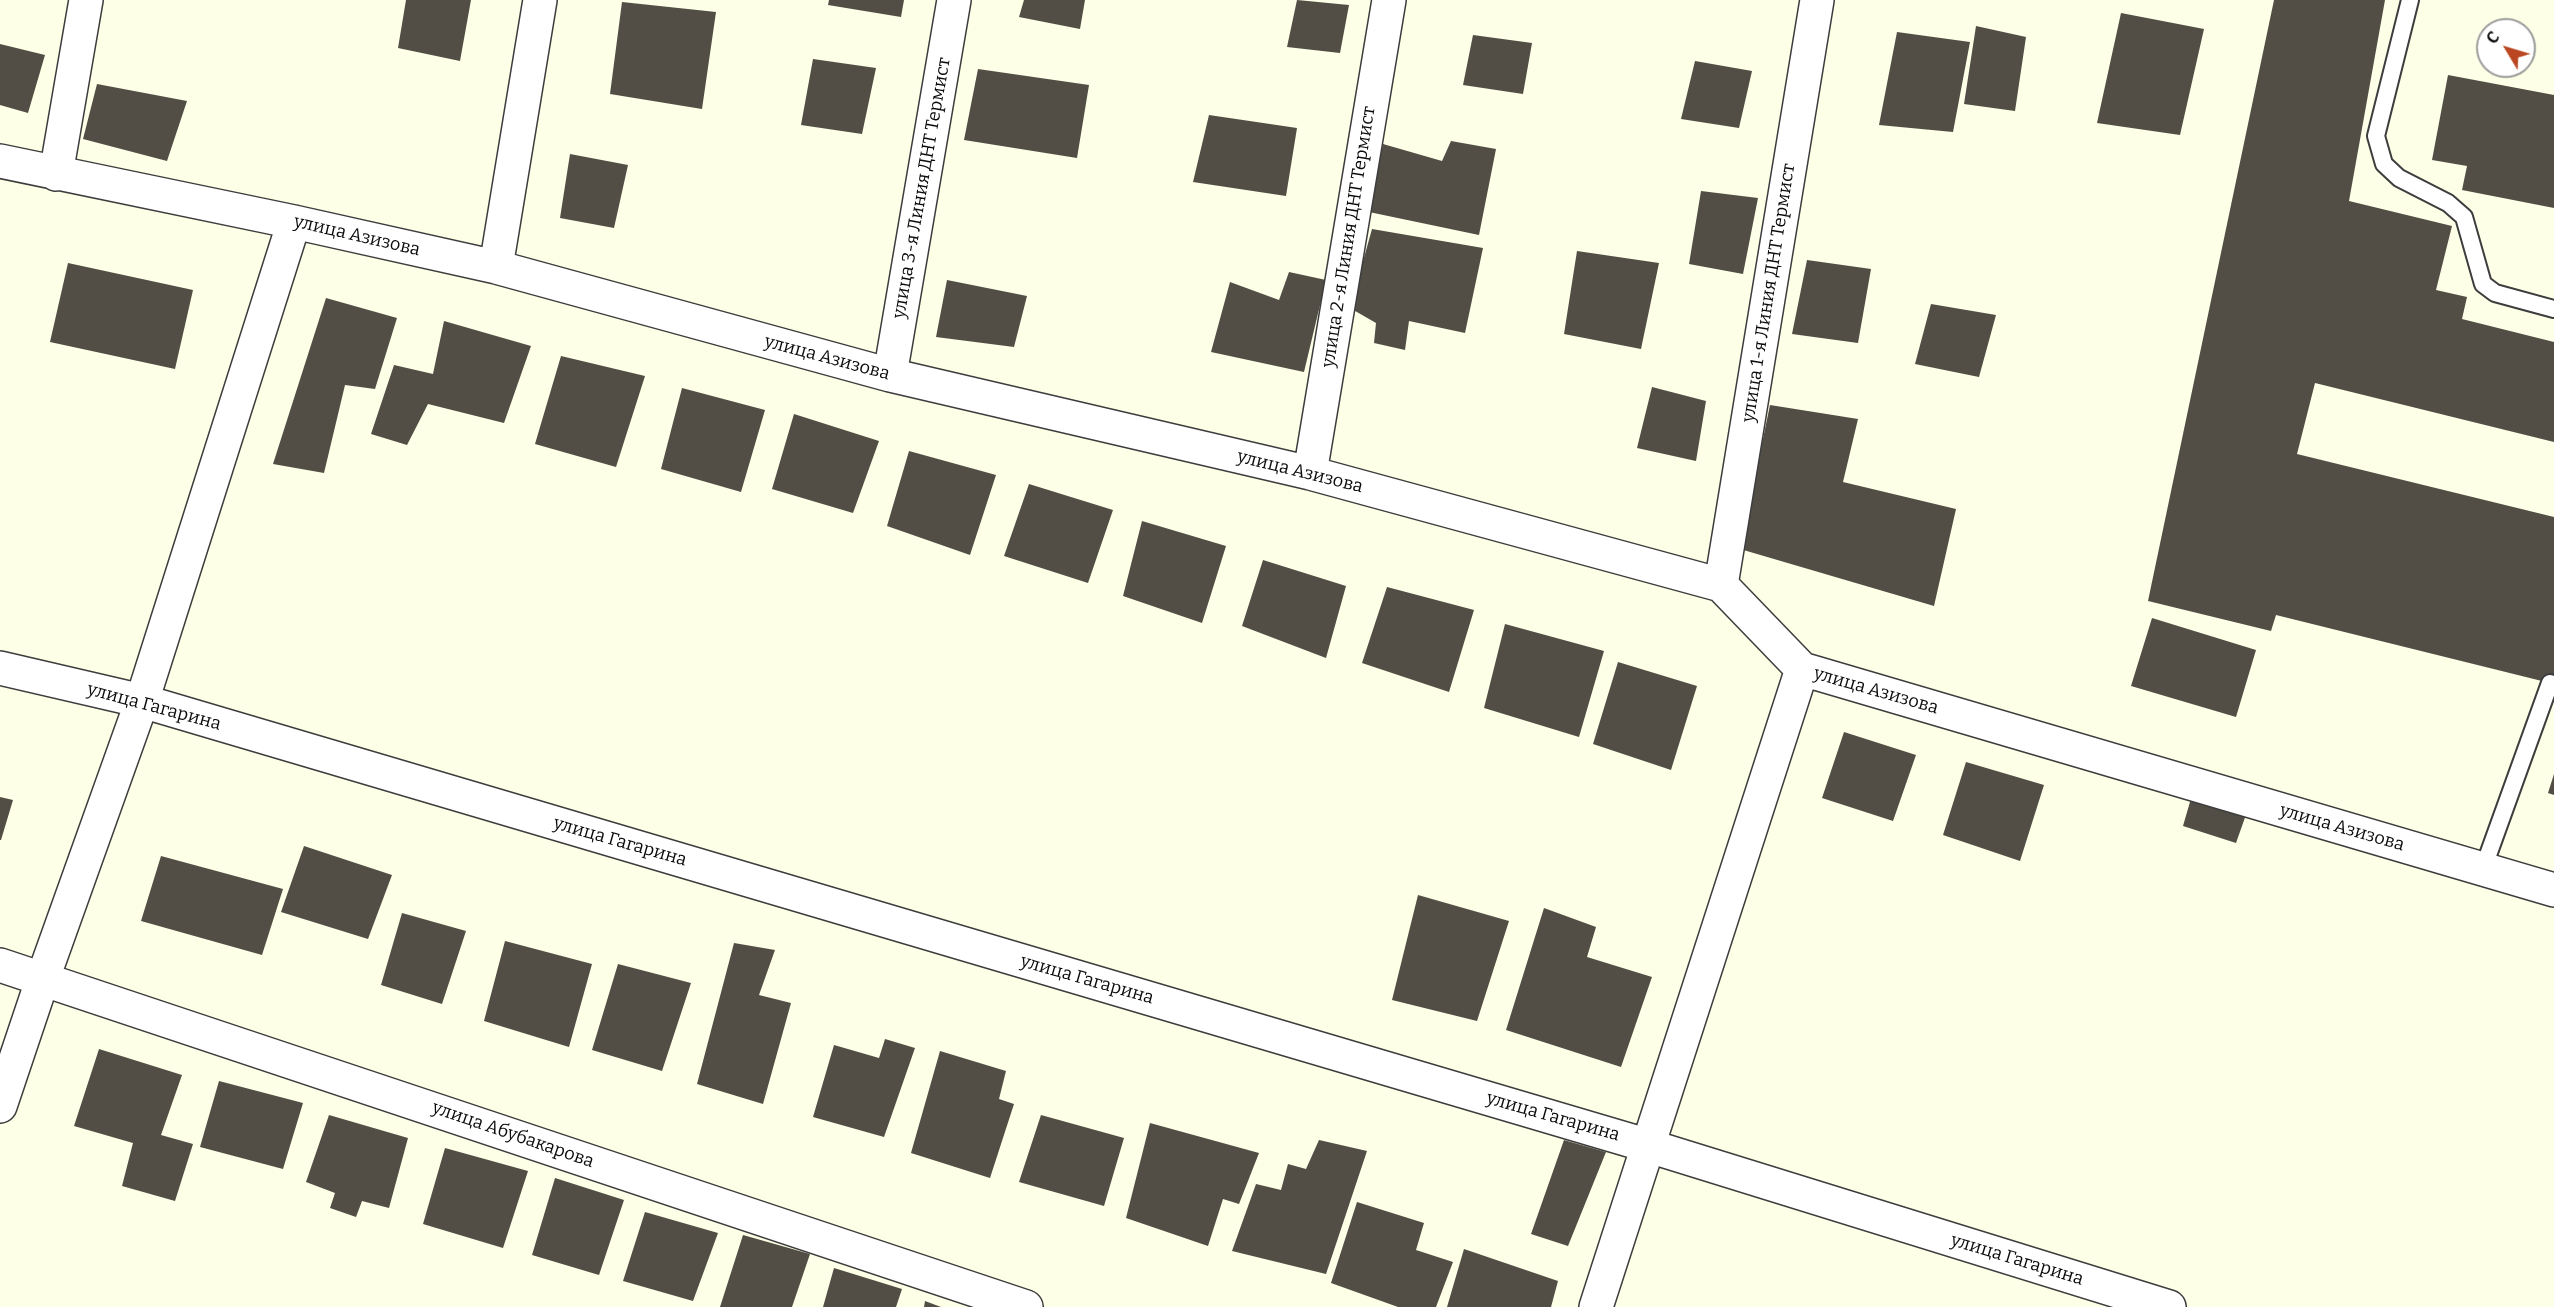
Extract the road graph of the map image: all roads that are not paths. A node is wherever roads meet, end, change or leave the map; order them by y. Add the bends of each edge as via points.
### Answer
1 (86, 0) edge
2 (540, 0) edge
3 (954, 0) edge
4 (1389, 0) edge
5 (1818, 0) edge
6 (2410, 0) edge
7 (0, 161) edge
8 (56, 174) junction
9 (294, 222) junction
10 (496, 267) junction
11 (2554, 309) edge
12 (890, 375) junction
13 (1310, 474) junction
14 (1722, 585) junction
15 (0, 669) edge
16 (1802, 669) junction
17 (2550, 683) dead end
18 (142, 701) junction
19 (2482, 869) junction
20 (2554, 890) edge
21 (0, 965) edge
22 (43, 978) junction
23 (0, 1106) edge
24 (1648, 1146) junction
25 (1026, 1307) edge
26 (1596, 1307) edge
27 (2169, 1307) edge

1 - 8 street
2 - 10 street
3 - 12 street, улица 3-я Линия ДНТ Термист
4 - 13 street, улица 2-я Линия ДНТ Термист
5 - 14 street, улица 1-я Линия ДНТ Термист
6 - 11 lane via 2376,136 2384,164 2399,177 2448,203 2464,218 2483,284 2495,293
7 - 8 street, улица Азизова
8 - 9 street, улица Азизова
9 - 10 street, улица Азизова
9 - 18 street
10 - 12 street, улица Азизова
12 - 13 street, улица Азизова
13 - 14 street, улица Азизова
14 - 16 street, улица Азизова
15 - 18 street, улица Гагарина
16 - 19 street, улица Азизова
16 - 24 street
17 - 19 lane
18 - 22 street
18 - 24 street, улица Гагарина
19 - 20 street, улица Азизова
21 - 22 street, улица Абубакарова
22 - 23 street
22 - 25 street, улица Абубакарова
24 - 26 street
24 - 27 street, улица Гагарина

